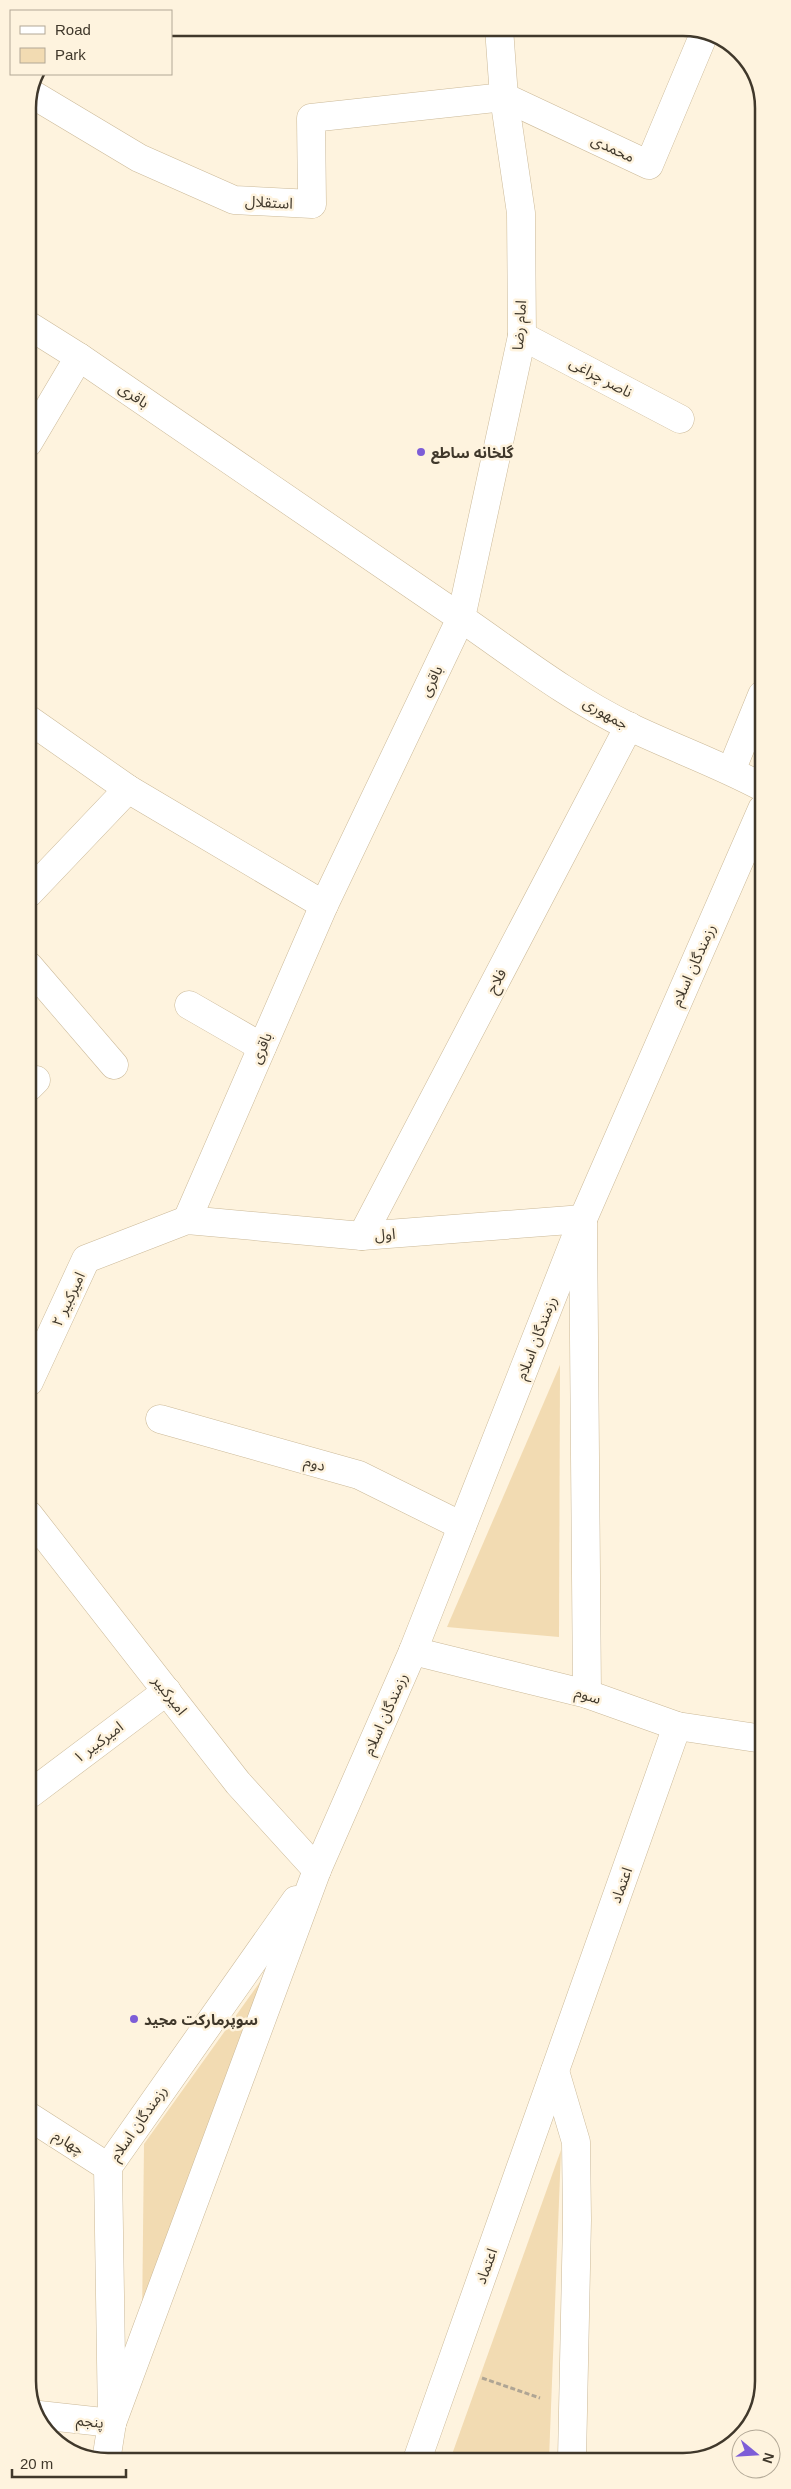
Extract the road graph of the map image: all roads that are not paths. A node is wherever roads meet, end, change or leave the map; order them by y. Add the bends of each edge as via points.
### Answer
1 (500, 36) edge
2 (702, 39) edge
3 (38, 97) edge
4 (504, 97) junction
5 (36, 330) edge
6 (522, 336) junction
7 (79, 357) junction
8 (680, 419) dead end
9 (36, 430) edge
10 (461, 618) junction
11 (755, 713) edge
12 (36, 726) edge
13 (629, 726) junction
14 (731, 771) junction
15 (755, 783) edge
16 (128, 789) junction
17 (755, 824) edge
18 (36, 885) edge
19 (324, 905) junction
20 (36, 974) edge
21 (189, 1005) dead end
22 (262, 1047) junction
23 (114, 1065) dead end
24 (583, 1219) junction
25 (187, 1220) junction
26 (362, 1236) junction
27 (36, 1367) edge
28 (160, 1419) dead end
29 (462, 1526) junction
30 (36, 1531) edge
31 (413, 1651) junction
32 (167, 1691) junction
33 (587, 1694) junction
34 (677, 1726) junction
35 (755, 1738) edge
36 (36, 1789) edge
37 (317, 1870) junction
38 (555, 2071) junction
39 (36, 2121) edge
40 (108, 2166) junction
41 (45, 2416) edge
42 (112, 2423) junction
43 (107, 2453) edge
44 (419, 2453) edge
45 (572, 2453) edge

1 - 4 street, امام رضا
2 - 4 street, محمدی via 649,165
3 - 4 street, استقلال via 139,158 234,200 312,204 310,118
4 - 6 street, امام رضا via 521,213
5 - 7 street, باقری
6 - 8 street, ناصر چراغی
6 - 10 street, امام رضا
7 - 9 street
7 - 10 street, باقری
10 - 13 street, جمهوری via 550,681
10 - 19 street, باقری
11 - 14 street
12 - 16 street
13 - 14 street, جمهوری
13 - 26 street, فلاح
14 - 15 street, جمهوری
16 - 18 street
16 - 19 street
17 - 24 street, رزمندگان اسلام
19 - 22 street, باقری
20 - 23 street
21 - 22 street
22 - 25 street, باقری
24 - 26 street, اول
24 - 29 street, رزمندگان اسلام
24 - 33 street
25 - 26 street, اول
25 - 27 street, امیرکبیر ۲ via 86,1259
28 - 29 street, دوم via 359,1475
29 - 31 street, رزمندگان اسلام
30 - 32 street, امیرکبیر
31 - 33 street, سوم
31 - 37 street, رزمندگان اسلام
32 - 36 street, امیرکبیر ۱
32 - 37 street, امیرکبیر via 238,1783
33 - 34 street, سوم
34 - 35 street, سوم
34 - 38 street, اعتماد
37 - 40 street, رزمندگان اسلام
37 - 42 street, رزمندگان اسلام
38 - 44 street, اعتماد
38 - 45 street via 576,2142 578,2220
39 - 40 street, چهارم
40 - 42 street, رزمندگان اسلام
41 - 42 street, پنجم
42 - 43 street, رزمندگان اسلام

